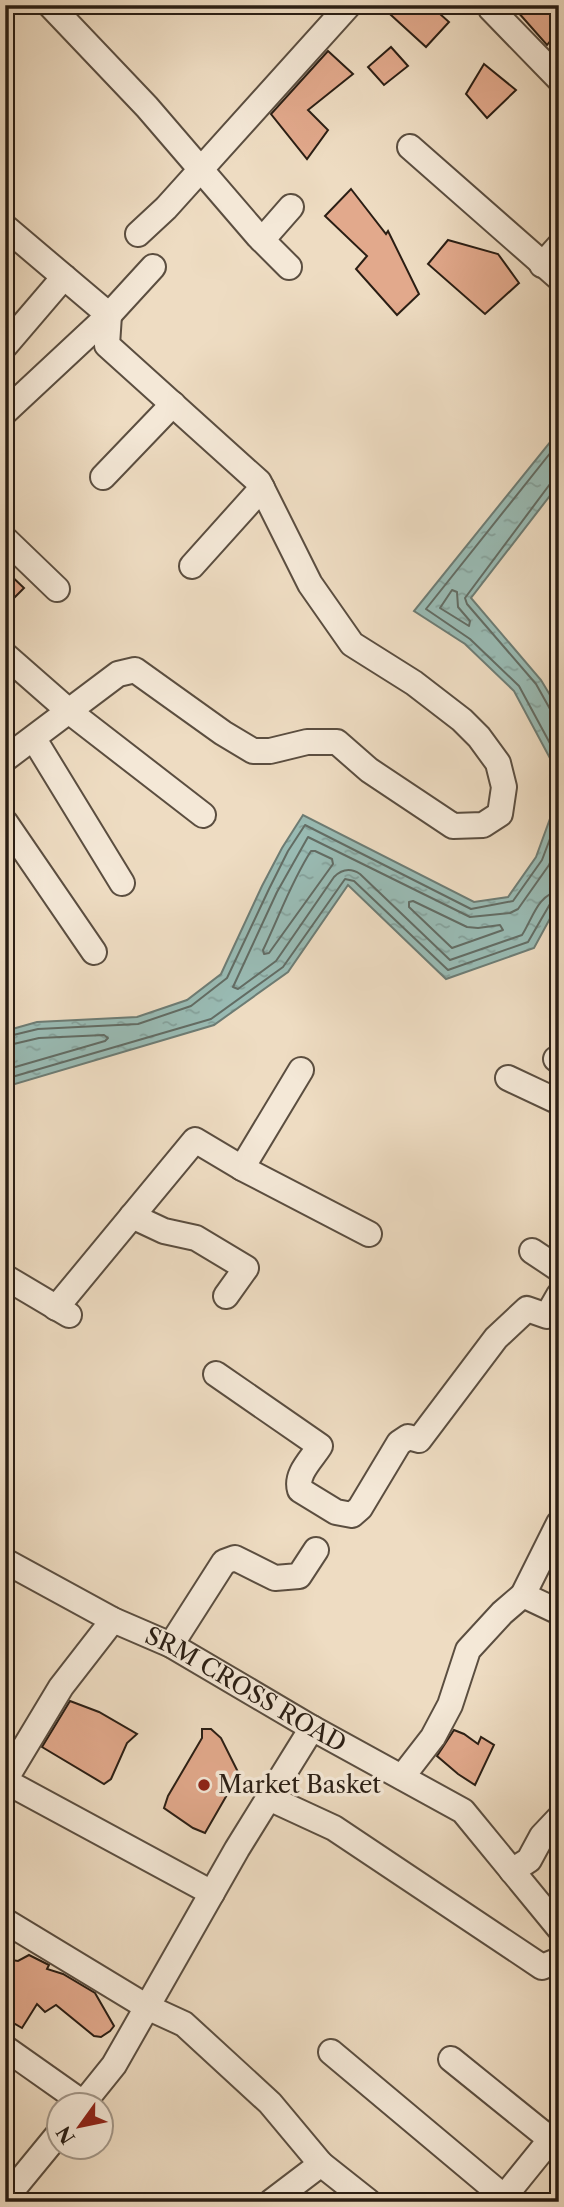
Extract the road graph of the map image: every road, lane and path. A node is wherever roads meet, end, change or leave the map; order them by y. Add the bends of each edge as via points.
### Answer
1 (50, 5) edge
2 (349, 5) edge
3 (491, 5) edge
4 (559, 79) edge
5 (411, 147) dead end
6 (200, 170) junction
7 (291, 207) dead end
8 (5, 227) edge
9 (138, 234) dead end
10 (262, 240) junction
11 (559, 246) edge
12 (153, 267) dead end
13 (289, 267) dead end
14 (550, 272) edge
15 (64, 277) junction
16 (109, 315) junction
17 (5, 346) edge
18 (173, 404) junction
19 (5, 412) edge
20 (103, 477) dead end
21 (260, 485) junction
22 (5, 539) edge
23 (192, 566) dead end
24 (57, 589) dead end
25 (8, 663) edge
26 (70, 712) junction
27 (34, 739) junction
28 (5, 760) edge
29 (203, 816) dead end
30 (5, 822) edge
31 (122, 883) dead end
32 (94, 952) dead end
33 (301, 1070) dead end
34 (508, 1078) dead end
35 (559, 1102) edge
36 (242, 1168) junction
37 (132, 1216) junction
38 (369, 1234) dead end
39 (532, 1251) dead end
40 (559, 1269) edge
41 (5, 1276) edge
42 (559, 1295) edge
43 (226, 1297) dead end
44 (216, 1374) dead end
45 (559, 1523) edge
46 (316, 1550) dead end
47 (5, 1561) edge
48 (523, 1595) junction
49 (559, 1612) edge
50 (113, 1620) junction
51 (171, 1644) junction
52 (312, 1728) junction
53 (402, 1777) junction
54 (5, 1780) edge
55 (269, 1798) junction
56 (559, 1818) edge
57 (512, 1871) junction
58 (212, 1893) junction
59 (5, 1921) edge
60 (559, 1928) edge
61 (559, 1960) edge
62 (147, 2007) junction
63 (5, 2048) edge
64 (331, 2052) dead end
65 (451, 2059) dead end
66 (66, 2092) edge
67 (92, 2092) edge
68 (554, 2134) edge
69 (46, 2148) edge
70 (321, 2164) junction
71 (7, 2193) edge
72 (502, 2199) edge
73 (271, 2202) edge
74 (369, 2202) edge

1 - 6 street
2 - 6 street
3 - 4 street
5 - 14 street
6 - 9 street
6 - 10 street
7 - 10 street
8 - 15 street
10 - 13 street
11 - 14 street
12 - 16 street
15 - 16 street
15 - 17 street
16 - 18 street via 107,345
16 - 19 street
18 - 20 street
18 - 21 street
21 - 23 street
21 - 26 street via 310,584 352,644 414,683 479,737 498,764 504,787 500,814 483,825 453,826 369,770 337,742 307,741 253,751 135,670 118,674
22 - 24 street
25 - 26 street
26 - 27 street
26 - 29 street
27 - 28 street
27 - 31 street
30 - 32 street
33 - 36 street
34 - 35 street
36 - 37 street via 195,1140
36 - 38 street
37 - 41 street via 62,1311
37 - 43 street via 164,1231 197,1238 246,1268
39 - 40 street
42 - 44 street via 547,1316 527,1309 496,1338 419,1440 408,1437 399,1443 352,1515 336,1512 298,1486 320,1446
45 - 48 street
46 - 51 street via 299,1576 275,1578 235,1559 224,1562
47 - 50 street, SRM CROSS ROAD
48 - 49 street
48 - 53 street via 468,1650 450,1705 433,1737
50 - 51 street, SRM CROSS ROAD
50 - 54 street via 61,1687
51 - 52 street, SRM CROSS ROAD
52 - 53 street, SRM CROSS ROAD
52 - 55 street
53 - 57 street, SRM CROSS ROAD via 463,1811
54 - 58 street
55 - 58 street
55 - 61 street via 334,1828 542,1967
56 - 57 street via 529,1860
57 - 60 street, SRM CROSS ROAD
58 - 62 street
59 - 62 street
62 - 67 street via 114,2065
62 - 70 street via 184,2024 270,2103
63 - 66 street
64 - 72 street
65 - 68 street
68 - 72 street
69 - 71 street
70 - 73 street
70 - 74 street

